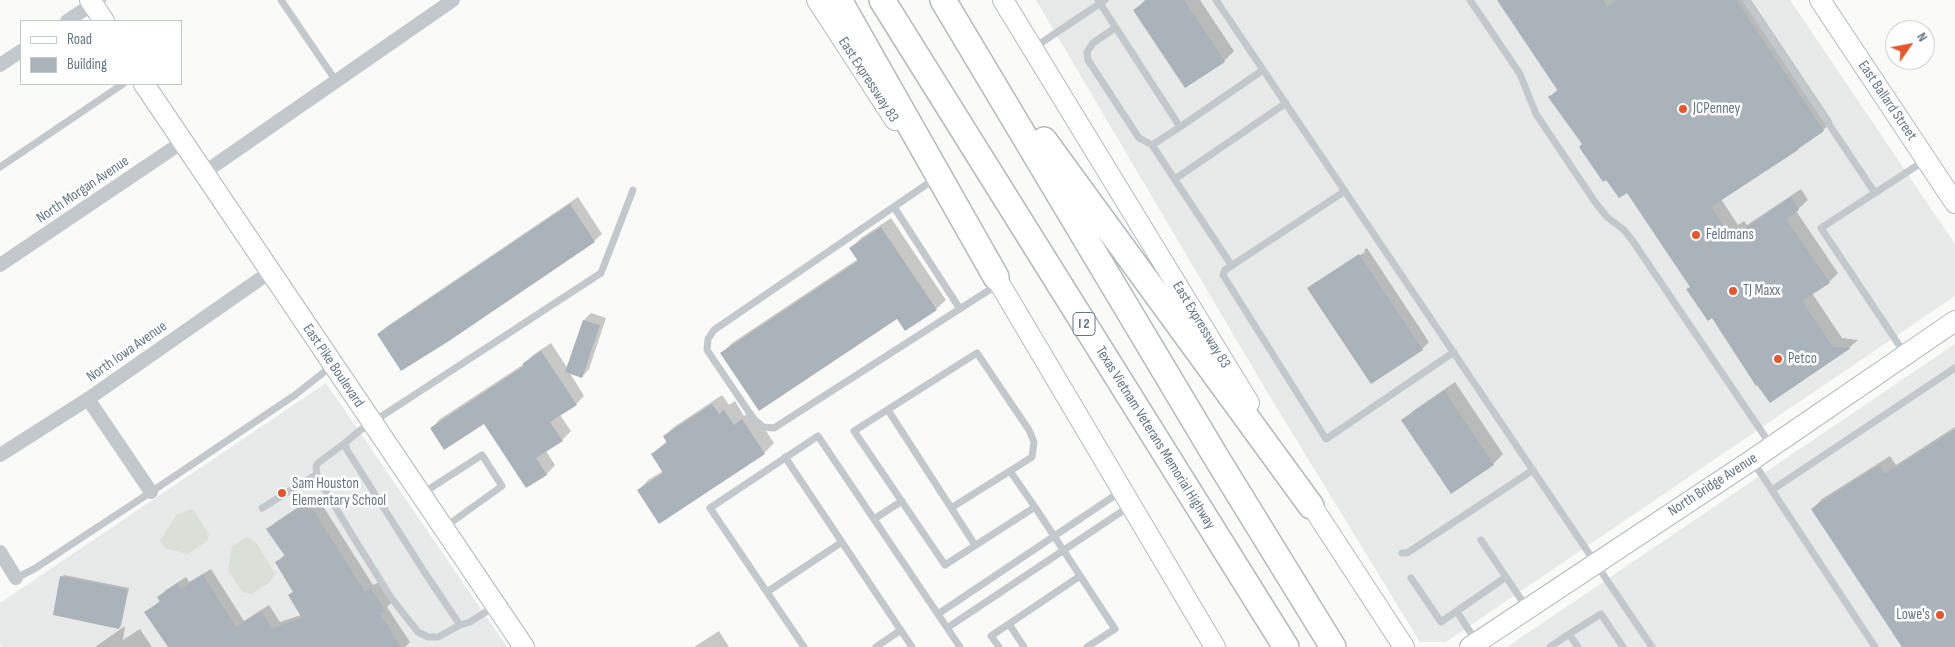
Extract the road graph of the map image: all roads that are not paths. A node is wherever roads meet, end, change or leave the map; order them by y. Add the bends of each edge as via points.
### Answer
1 (282, 0) edge
2 (453, 0) edge
3 (817, 0) edge
4 (838, 0) edge
5 (882, 0) edge
6 (1003, 0) edge
7 (1216, 0) edge
8 (1470, 0) edge
9 (1746, 0) edge
10 (1820, 0) edge
11 (94, 1) edge
12 (1101, 1) edge
13 (948, 9) edge
14 (68, 20) edge
15 (104, 20) edge
16 (1115, 28) junction
17 (1033, 48) junction
18 (20, 52) edge
19 (0, 65) edge
20 (1263, 70) junction
21 (336, 81) junction
22 (122, 85) edge
23 (145, 85) edge
24 (1286, 103) junction
25 (1180, 127) junction
26 (184, 141) junction
27 (1152, 145) junction
28 (1926, 159) junction
29 (0, 167) edge
30 (205, 172) junction
31 (1175, 179) junction
32 (933, 180) junction
33 (633, 190) dead end
34 (1345, 191) junction
35 (1875, 193) junction
36 (1955, 203) edge
37 (894, 207) junction
38 (0, 265) edge
39 (1232, 266) junction
40 (270, 272) junction
41 (998, 280) junction
42 (960, 309) junction
43 (1955, 321) edge
44 (1454, 352) junction
45 (1906, 355) junction
46 (333, 365) junction
47 (1955, 368) edge
48 (88, 399) junction
49 (888, 410) junction
50 (372, 423) junction
51 (345, 443) junction
52 (1772, 447) junction
53 (0, 455) edge
54 (785, 457) junction
55 (1752, 460) junction
56 (1534, 470) junction
57 (1010, 471) junction
58 (317, 474) junction
59 (1772, 490) junction
60 (151, 492) junction
61 (421, 495) junction
62 (1127, 498) junction
63 (902, 501) junction
64 (1311, 506) junction
65 (1035, 507) junction
66 (262, 508) dead end
67 (951, 508) junction
68 (874, 519) junction
69 (444, 529) junction
70 (1054, 536) junction
71 (1481, 540) dead end
72 (842, 542) junction
73 (975, 545) junction
74 (1063, 550) junction
75 (0, 552) edge
76 (1402, 553) dead end
77 (1596, 562) junction
78 (1080, 576) junction
79 (16, 578) joint
80 (1411, 578) dead end
81 (1506, 578) junction
82 (767, 592) junction
83 (496, 606) junction
84 (1527, 608) junction
85 (1457, 612) junction
86 (938, 614) junction
87 (1009, 624) junction
88 (460, 625) junction
89 (947, 628) junction
90 (901, 630) junction
91 (1569, 634) junction
92 (1473, 644) edge
93 (524, 647) edge
94 (804, 647) edge
95 (876, 647) edge
96 (912, 647) edge
97 (960, 647) edge
98 (999, 647) edge
99 (1024, 647) edge
100 (1087, 647) edge
101 (1215, 647) edge
102 (1286, 647) edge
103 (1333, 647) edge
104 (1404, 647) edge
105 (1550, 647) edge
106 (1578, 647) edge
107 (1623, 647) edge
108 (1652, 647) edge
109 (1875, 647) edge

1 - 21 lane
2 - 21 street
3 - 32 street, East Expressway 83
4 - 41 highway
5 - 102 highway, Texas Vietnam Veterans Memorial Highway / I 2
6 - 17 street, East Expressway 83
7 - 20 lane
8 - 52 lane via 1520,74 1536,114 1590,196 1632,240
9 - 35 lane
10 - 28 street, East Ballard Street
11 - 14 street
11 - 15 street
12 - 16 lane
12 - 17 lane
13 - 64 highway
13 - 103 highway
16 - 25 lane
16 - 27 lane via 1093,43 1087,52 1088,60 1139,138
17 - 64 street, East Expressway 83
18 - 19 street
20 - 24 lane
20 - 25 lane
21 - 30 street
22 - 29 lane
23 - 26 street, East Pike Boulevard
24 - 31 lane
24 - 34 lane
25 - 27 lane
26 - 30 street, East Pike Boulevard
26 - 38 street, North Morgan Avenue
27 - 31 lane
28 - 35 lane
28 - 36 street, East Ballard Street
30 - 40 street, East Pike Boulevard
31 - 39 lane
32 - 37 lane
32 - 41 street, East Expressway 83
33 - 50 lane via 601,273
34 - 39 lane
34 - 44 lane
35 - 45 lane via 1821,228
37 - 42 lane
37 - 42 lane via 714,330 708,339 707,350 753,418 763,427 774,428
39 - 44 lane via 1223,275 1326,439
40 - 46 street, East Pike Boulevard
40 - 48 street, North Iowa Avenue
41 - 42 lane
41 - 62 street, East Expressway 83
43 - 45 street, North Bridge Avenue
44 - 56 lane
45 - 52 street, North Bridge Avenue
46 - 50 street, East Pike Boulevard
46 - 60 lane via 295,395
47 - 59 lane
48 - 53 street, North Iowa Avenue
48 - 60 street
49 - 57 lane via 977,353 1034,442 1032,457
49 - 63 lane via 854,431
49 - 67 lane
50 - 51 lane
50 - 61 street, East Pike Boulevard
51 - 58 lane via 318,463
51 - 88 lane
52 - 55 street, North Bridge Avenue
54 - 68 lane via 818,436
54 - 72 lane
54 - 82 lane via 710,508
55 - 59 lane
55 - 77 street, North Bridge Avenue
56 - 76 lane via 1406,554
56 - 77 lane
57 - 65 lane
57 - 67 lane
58 - 66 lane
58 - 88 lane via 326,494 387,591 418,632 438,638
59 - 109 lane
60 - 79 lane
61 - 69 street, East Pike Boulevard
61 - 69 lane via 482,455 502,486
62 - 70 lane
62 - 74 lane
62 - 101 street, East Expressway 83
63 - 68 lane
63 - 73 lane via 945,565
64 - 104 street, East Expressway 83
65 - 70 lane
65 - 73 lane
67 - 73 lane
68 - 86 lane
69 - 83 street, East Pike Boulevard
70 - 74 lane
70 - 86 lane
71 - 81 lane
72 - 82 lane
72 - 90 lane
74 - 78 lane
74 - 89 lane
75 - 79 street
77 - 84 street, North Bridge Avenue
77 - 108 lane
78 - 87 lane
78 - 100 lane via 1115,628
80 - 85 lane via 1441,622
81 - 84 lane
81 - 85 lane
82 - 94 lane
83 - 88 lane
83 - 93 street, East Pike Boulevard
84 - 92 street, North Bridge Avenue
85 - 92 lane
86 - 89 lane
87 - 98 lane via 992,636
87 - 99 lane
89 - 97 lane
90 - 95 lane
90 - 96 lane
91 - 105 lane
91 - 106 lane
91 - 107 lane via 1601,614

